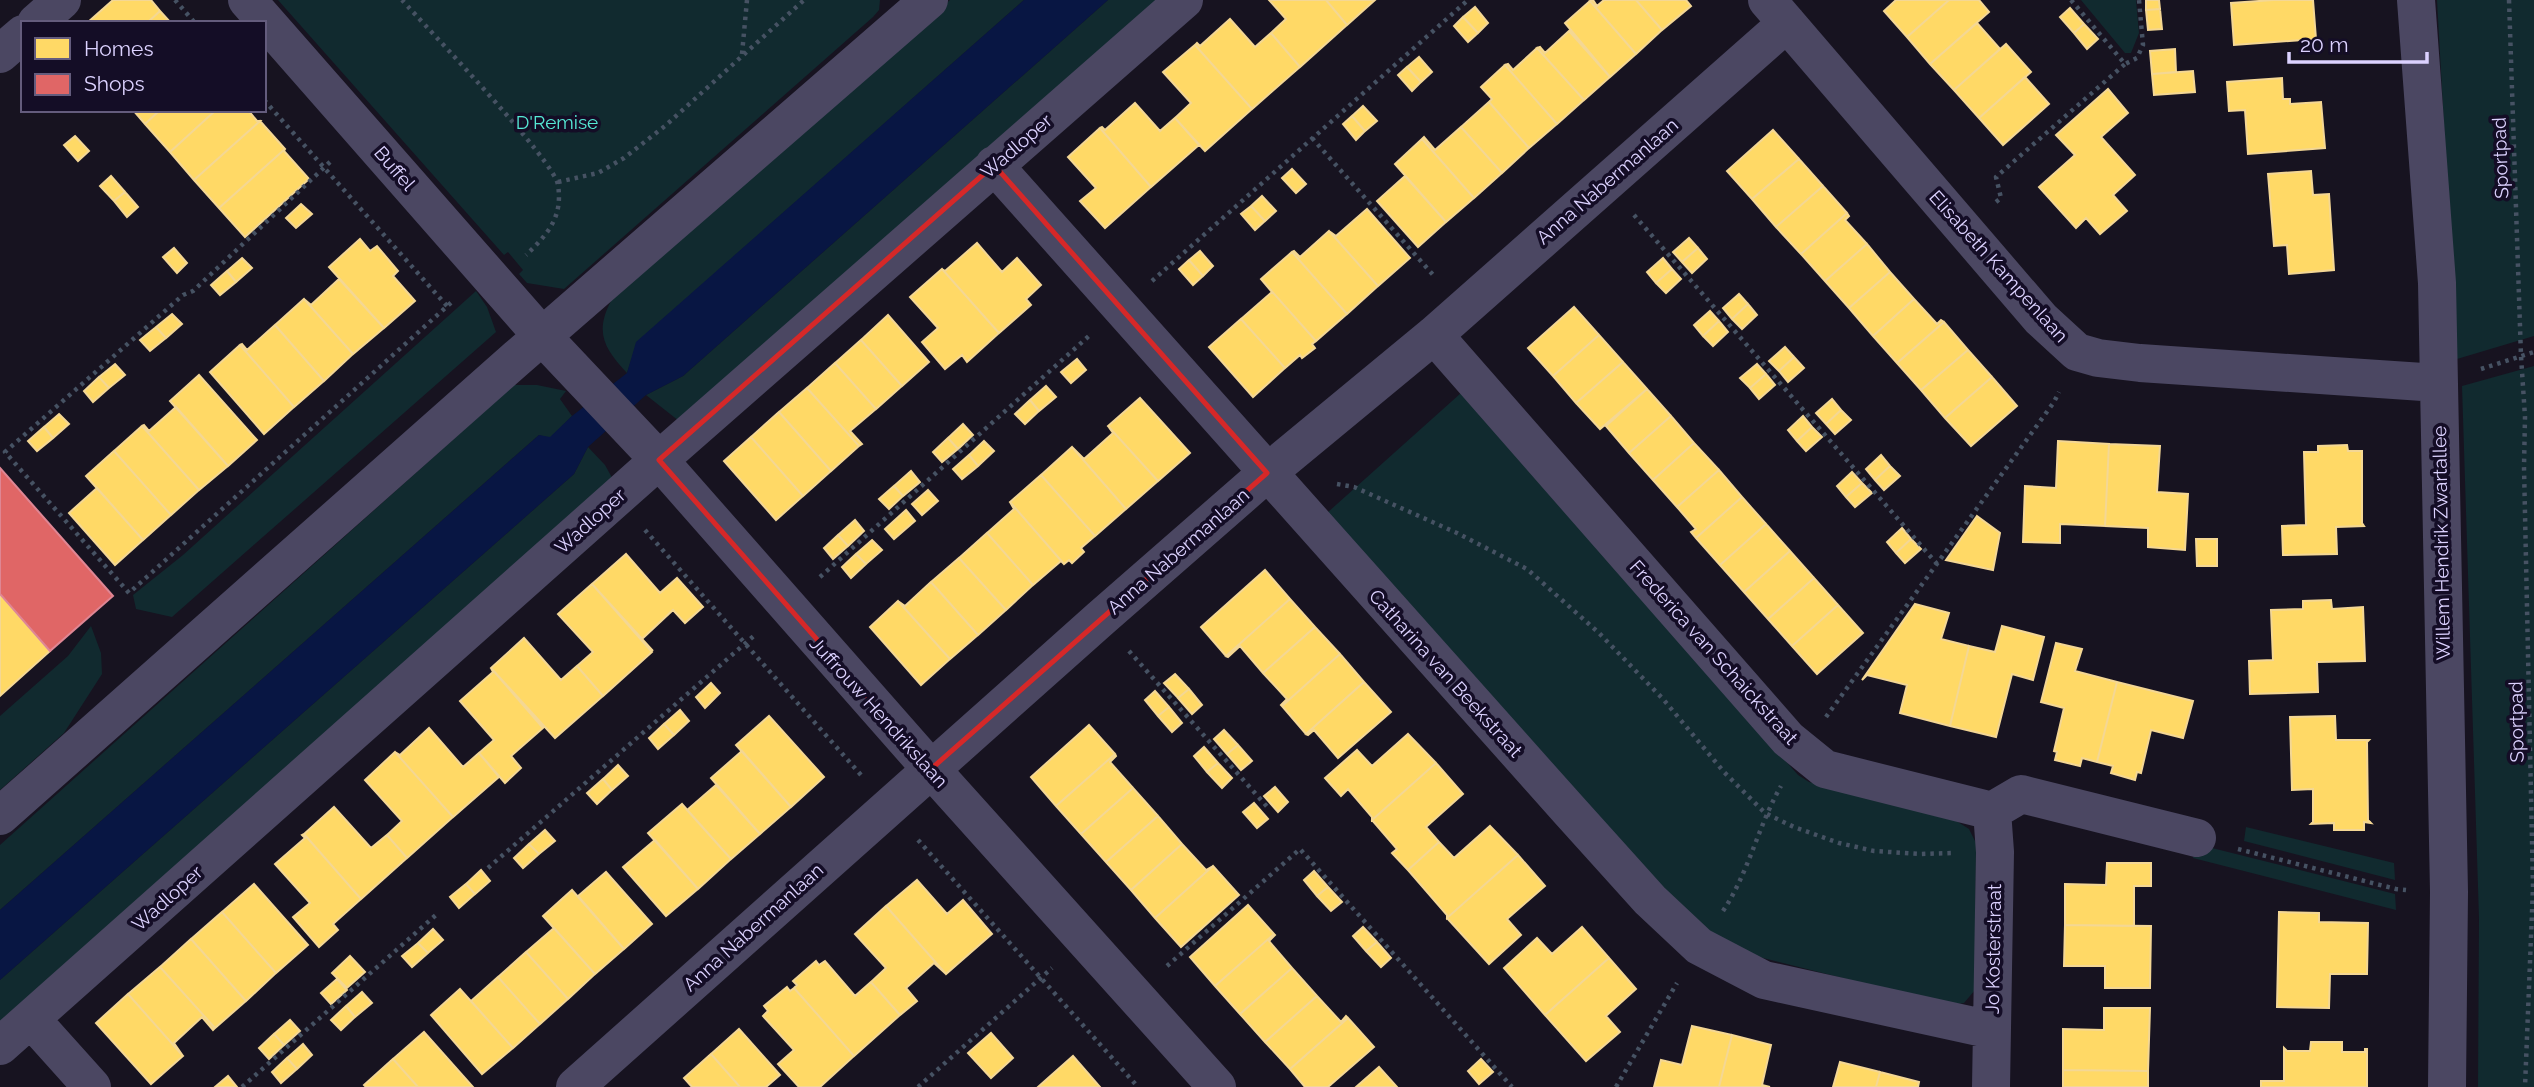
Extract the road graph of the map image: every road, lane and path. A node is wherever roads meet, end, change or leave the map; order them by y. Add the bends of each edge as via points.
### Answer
1 (62, 0) edge
2 (175, 0) edge
3 (247, 0) edge
4 (402, 0) edge
5 (747, 0) edge
6 (804, 0) edge
7 (929, 0) edge
8 (1184, 0) edge
9 (2071, 0) edge
10 (2139, 0) edge
11 (2416, 0) edge
12 (2510, 0) edge
13 (1777, 11) edge
14 (38, 21) edge
15 (193, 21) edge
16 (266, 21) edge
17 (266, 21) edge
18 (21, 36) edge
19 (0, 54) edge
20 (742, 54) junction
21 (2125, 64) junction
22 (266, 102) edge
23 (363, 131) junction
24 (1312, 138) dead end
25 (994, 165) junction
26 (324, 167) junction
27 (1606, 182) junction
28 (558, 183) junction
29 (1964, 229) junction
30 (496, 283) junction
31 (447, 306) junction
32 (1463, 309) junction
33 (1434, 335) junction
34 (542, 336) junction
35 (2077, 352) junction
36 (2534, 352) edge
37 (2521, 356) junction
38 (2438, 383) junction
39 (647, 447) junction
40 (1267, 473) junction
41 (1937, 564) junction
42 (786, 607) junction
43 (1100, 619) junction
44 (1802, 750) junction
45 (930, 769) junction
46 (1270, 810) dead end
47 (1992, 811) junction
48 (1765, 813) junction
49 (0, 816) edge
50 (2197, 838) joint
51 (1995, 852) junction
52 (488, 868) dead end
53 (2449, 892) junction
54 (437, 914) dead end
55 (1084, 939) junction
56 (1699, 946) junction
57 (1134, 995) junction
58 (31, 1019) junction
59 (1992, 1030) junction
60 (0, 1046) edge
61 (92, 1087) edge
62 (242, 1087) edge
63 (575, 1087) edge
64 (918, 1087) edge
65 (1217, 1087) edge
66 (1512, 1087) edge
67 (1616, 1087) edge
68 (1991, 1087) edge
69 (2448, 1087) edge
70 (2525, 1087) edge

1 - 14 street
2 - 15 path
3 - 16 street, Buffel
4 - 28 path via 536,149
5 - 20 path
6 - 20 path
7 - 34 street
8 - 25 street, Wadloper
9 - 21 path
10 - 21 path via 2143,45 2137,58
11 - 38 street, Willem Hendrik Zwartallee via 2437,283
12 - 37 path, Sportpad
13 - 27 street, Anna Nabermanlaan
13 - 29 street, Elisabeth Kampenlaan
17 - 23 street, Buffel
18 - 19 street
20 - 28 path via 624,158 598,173
21 - 29 path via 1996,177 2001,198
22 - 26 path
23 - 26 path
23 - 30 street, Buffel
24 - 32 path
25 - 39 street, Wadloper
25 - 40 street, Catharina van Beekstraat
26 - 31 path
26 - 31 path via 193,291 5,453 129,593
27 - 32 street, Anna Nabermanlaan
27 - 41 path
28 - 30 path via 558,216 547,235
29 - 35 street, Elisabeth Kampenlaan via 2041,319
30 - 31 path via 471,285
30 - 34 street, Buffel
32 - 33 street, Anna Nabermanlaan
33 - 40 street, Anna Nabermanlaan
33 - 44 street, Frederica van Schaickstraat
34 - 39 street, Juffrouw Hendrikslaan
34 - 49 street
35 - 38 street, Elisabeth Kampenlaan via 2140,363
35 - 41 path via 2054,402
36 - 37 path
37 - 38 path
37 - 70 path, Sportpad via 2533,887
38 - 53 street, Willem Hendrik Zwartallee
39 - 42 street, Juffrouw Hendrikslaan
39 - 58 street, Wadloper
40 - 43 street, Anna Nabermanlaan
40 - 48 path via 1354,487 1527,569 1608,642
40 - 56 street, Catharina van Beekstraat via 1650,900
41 - 44 path
42 - 45 street, Juffrouw Hendrikslaan
42 - 52 path
43 - 45 street, Anna Nabermanlaan
43 - 46 path
44 - 47 street, Frederica van Schaickstraat via 1825,769
44 - 48 path
45 - 55 street, Juffrouw Hendrikslaan
45 - 63 street, Anna Nabermanlaan
47 - 50 street via 2021,794
47 - 51 street, Jo Kosterstraat
48 - 51 path via 1839,843 1874,851
48 - 56 path via 1734,895
50 - 53 path via 2396,889
51 - 59 street, Jo Kosterstraat
53 - 69 street, Willem Hendrik Zwartallee
54 - 62 path
55 - 57 street, Juffrouw Hendrikslaan
55 - 64 path
56 - 59 street, Catharina van Beekstraat via 1764,980
56 - 67 path
57 - 65 street, Juffrouw Hendrikslaan
57 - 66 path via 1300,849
58 - 60 street, Wadloper
58 - 61 street
59 - 68 street, Jo Kosterstraat

